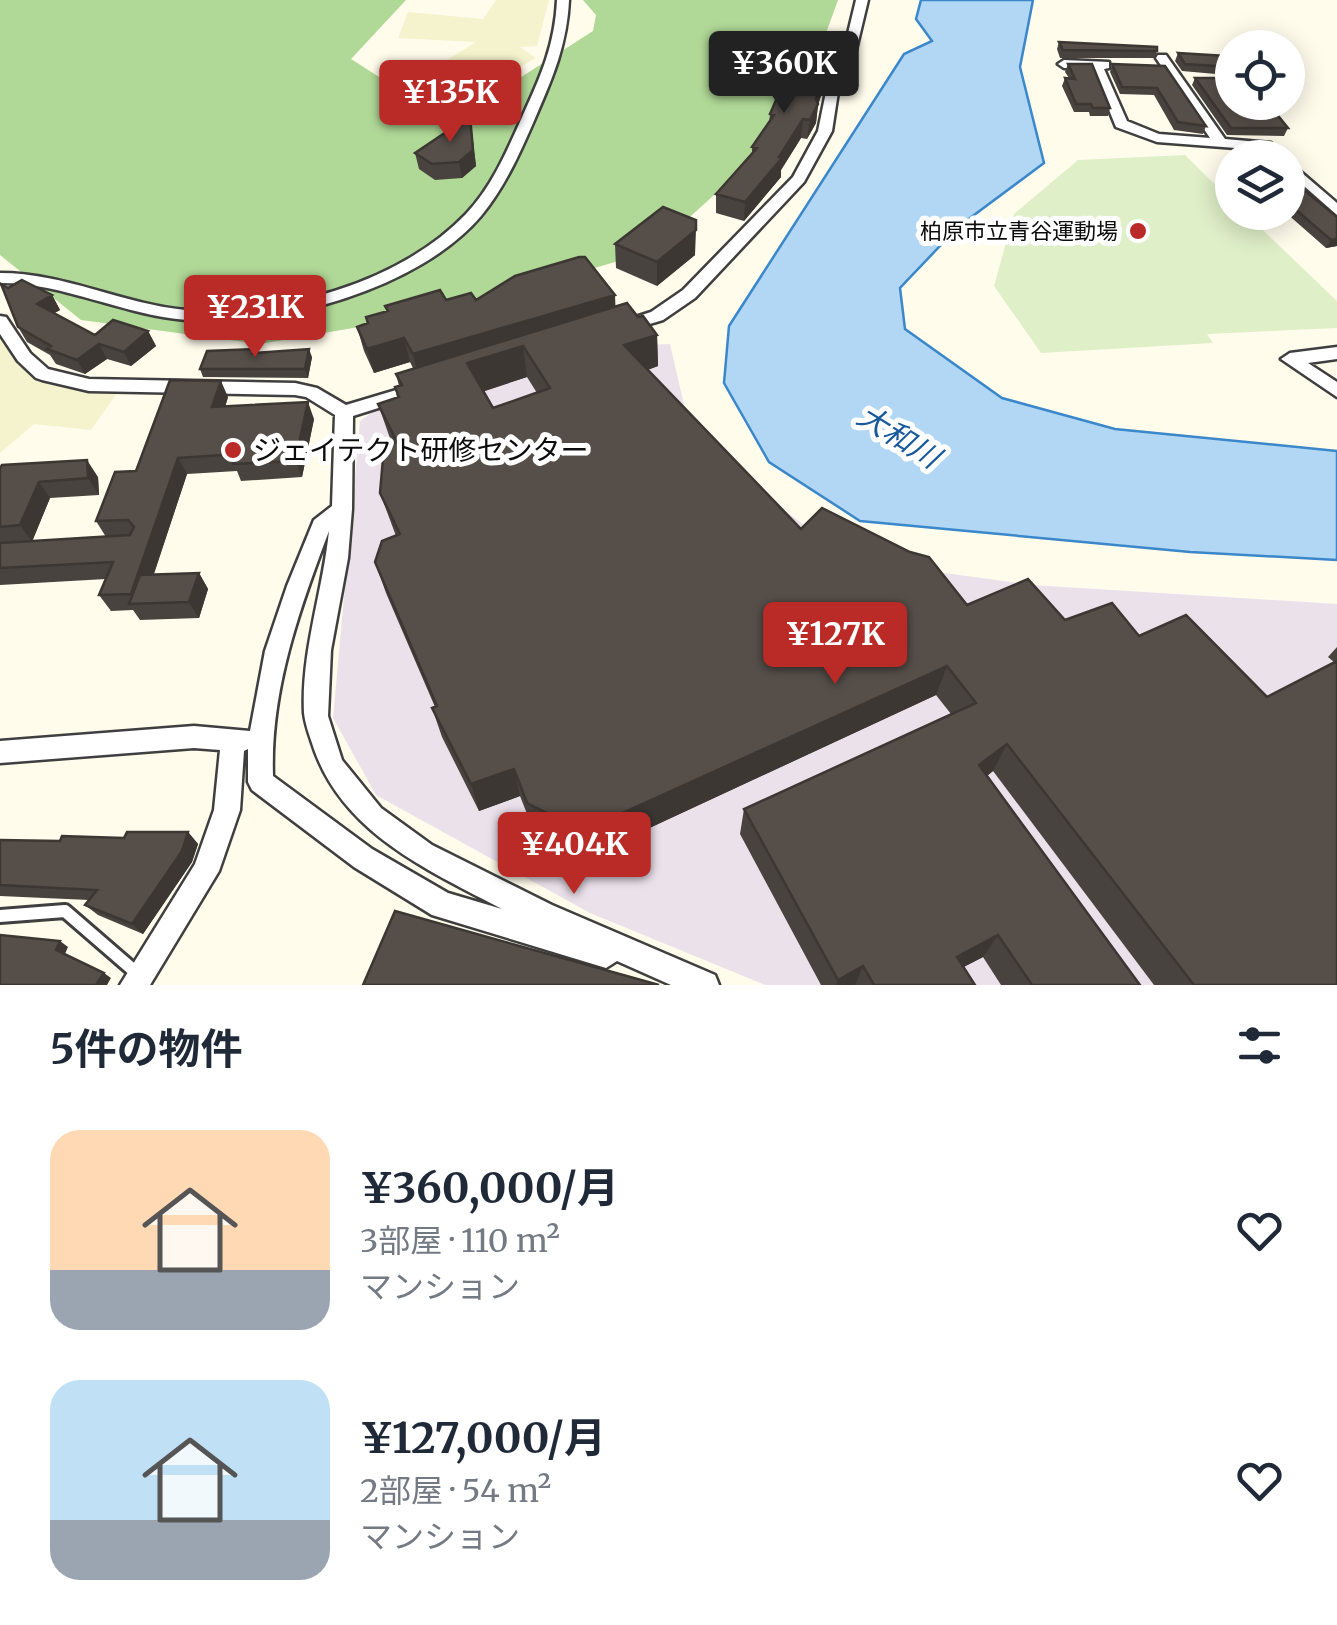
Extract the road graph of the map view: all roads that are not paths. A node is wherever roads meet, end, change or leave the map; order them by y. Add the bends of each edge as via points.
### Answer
1 (562, 0) edge
2 (862, 0) edge
3 (1064, 64) edge
4 (1096, 64) junction
5 (1114, 65) edge
6 (1169, 69) edge
7 (1219, 140) edge
8 (1215, 142) edge
9 (1305, 181) edge
10 (1337, 211) edge
11 (0, 278) edge
12 (0, 321) edge
13 (598, 334) edge
14 (1337, 353) edge
15 (436, 384) edge
16 (1337, 391) edge
17 (344, 412) junction
18 (342, 508) junction
19 (246, 740) junction
20 (0, 752) edge
21 (0, 916) edge
22 (137, 980) edge
23 (700, 983) edge

1 - 11 street via 555,66 495,184 441,246 406,265 306,305 256,315 182,315 66,284
2 - 13 street via 826,131 799,179 689,294 658,316
3 - 4 street
4 - 5 street
4 - 8 street via 1121,124 1157,138
6 - 7 street
9 - 10 street
12 - 17 street via 42,374 89,385 295,389
14 - 16 street via 1290,359
15 - 17 street
17 - 18 street
18 - 19 street via 321,526
18 - 23 street via 316,716 332,766 372,817 423,854 542,915
19 - 20 street
19 - 22 street via 206,871
19 - 23 street via 261,782 363,858 442,905
21 - 22 lane via 65,911

